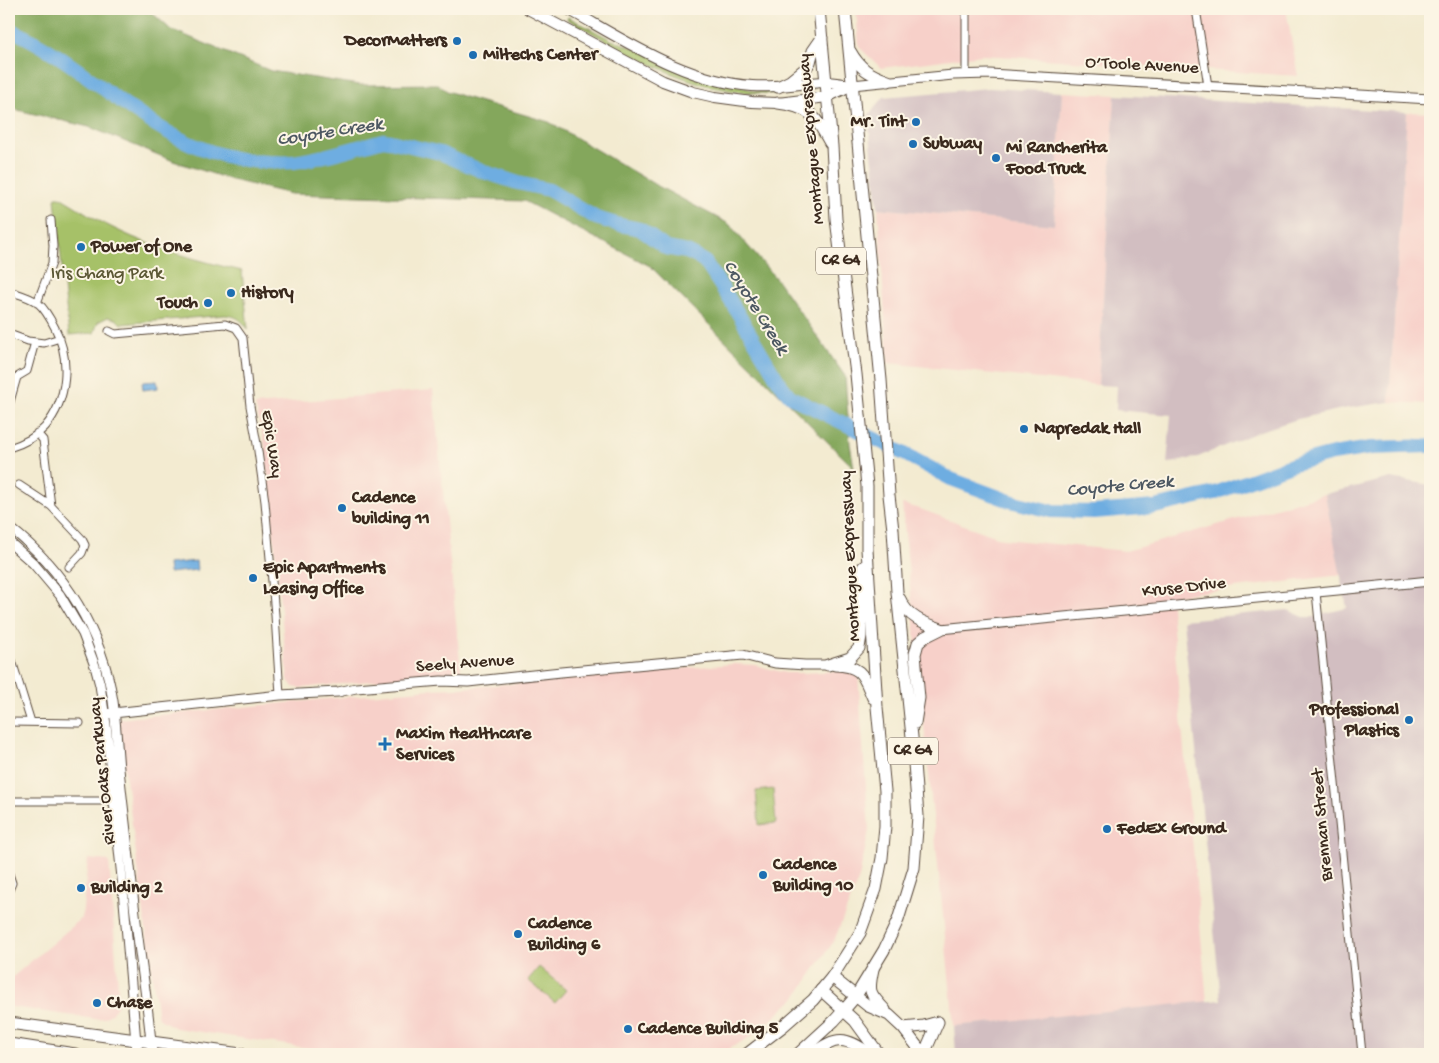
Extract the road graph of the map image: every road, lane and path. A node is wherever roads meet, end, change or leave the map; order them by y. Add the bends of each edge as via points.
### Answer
1 (528, 9) edge
2 (568, 9) edge
3 (818, 9) edge
4 (845, 9) edge
5 (966, 9) edge
6 (1196, 9) edge
7 (822, 38) junction
8 (848, 46) junction
9 (966, 75) junction
10 (826, 82) junction
11 (888, 82) junction
12 (852, 85) junction
13 (1208, 86) junction
14 (778, 87) junction
15 (827, 97) junction
16 (1430, 99) edge
17 (778, 103) junction
18 (832, 146) junction
19 (51, 220) dead end
20 (9, 291) edge
21 (37, 303) junction
22 (108, 330) dead end
23 (9, 334) edge
24 (60, 338) junction
25 (35, 342) junction
26 (9, 405) edge
27 (37, 433) junction
28 (9, 448) edge
29 (20, 485) dead end
30 (51, 506) junction
31 (9, 528) edge
32 (9, 542) edge
33 (867, 549) junction
34 (69, 566) dead end
35 (1430, 581) edge
36 (897, 592) junction
37 (1316, 592) junction
38 (941, 629) junction
39 (9, 651) edge
40 (828, 665) junction
41 (280, 695) junction
42 (877, 707) junction
43 (109, 713) junction
44 (9, 722) edge
45 (31, 722) junction
46 (80, 723) dead end
47 (912, 737) junction
48 (9, 801) edge
49 (118, 801) junction
50 (9, 874) edge
51 (122, 878) junction
52 (9, 890) edge
53 (137, 937) junction
54 (873, 969) junction
55 (832, 977) junction
56 (822, 990) junction
57 (856, 996) junction
58 (844, 1010) junction
59 (889, 1015) junction
60 (9, 1023) edge
61 (903, 1028) junction
62 (136, 1040) junction
63 (9, 1044) edge
64 (152, 1048) edge
65 (75, 1054) edge
66 (137, 1054) edge
67 (241, 1054) edge
68 (747, 1054) edge
69 (798, 1054) edge
70 (813, 1054) edge
71 (870, 1054) edge
72 (879, 1054) edge
73 (924, 1054) edge
74 (1362, 1054) edge

1 - 17 main road via 663,81 716,97
2 - 14 main road via 667,63 698,75 752,86
3 - 7 main road, Montague Expressway / CR G4
4 - 8 main road, CR G4
5 - 9 street
6 - 13 street
7 - 10 main road, Montague Expressway / CR G4
7 - 14 main road via 806,68
8 - 11 main road via 857,63 871,75
8 - 12 main road, CR G4
9 - 11 street, O’Toole Avenue
9 - 13 street, O’Toole Avenue
10 - 12 main road
10 - 14 main road
10 - 15 main road, Montague Expressway / CR G4
11 - 12 street, O’Toole Avenue
12 - 15 main road
12 - 36 main road, CR G4 via 881,380
13 - 16 street, O’Toole Avenue
15 - 17 main road
15 - 18 main road, Montague Expressway / CR G4
17 - 18 main road via 796,105 811,114
18 - 33 main road, Montague Expressway / CR G4 via 836,219 866,479
19 - 21 street via 52,263
20 - 21 street
21 - 24 street via 50,318
22 - 41 street, Epic Way via 115,334 225,324 236,328 243,338 265,502
23 - 25 street
24 - 25 street
24 - 27 street via 66,364 64,386 53,414
25 - 26 street via 27,371 17,377
27 - 28 street via 22,444
27 - 30 street via 43,440
29 - 30 street
30 - 34 street via 85,545
31 - 43 street, River Oaks Parkway via 53,569 78,602 100,650 108,680
32 - 43 street, River Oaks Parkway via 33,563 73,615 95,666
33 - 40 main road via 862,571 859,648 850,658
33 - 42 main road, Montague Expressway / CR G4
35 - 37 street, Kruse Drive
36 - 38 main road via 910,614
36 - 47 main road, CR G4
37 - 38 street, Kruse Drive
37 - 74 street, Brennan Street
38 - 47 main road via 925,637 915,654 919,698
39 - 45 street
40 - 41 street, Seely Avenue via 775,663 743,655 468,682 442,681
40 - 42 main road via 844,665 859,671
41 - 43 street, Seely Avenue
42 - 55 main road, Montague Expressway / CR G4 via 885,791 882,858 876,889 860,932
43 - 49 street, River Oaks Parkway
44 - 45 street
45 - 46 street
47 - 54 main road, CR G4 via 918,816 914,868 898,920
48 - 49 street
49 - 51 street, River Oaks Parkway
49 - 53 street, River Oaks Parkway via 124,847 129,855
50 - 52 street via 12,883
51 - 53 street via 126,882 131,926
51 - 62 street, River Oaks Parkway
53 - 64 street, River Oaks Parkway
54 - 57 main road, CR G4
54 - 59 main road via 872,996
55 - 56 main road, Montague Expressway / CR G4
55 - 57 main road
56 - 58 main road
56 - 68 main road, Montague Expressway / CR G4
57 - 58 main road, CR G4
57 - 59 main road via 868,1006
58 - 69 main road, CR G4
58 - 72 main road
59 - 61 main road
60 - 62 main road
61 - 73 main road
61 - 73 main road via 938,1022
62 - 64 main road
62 - 66 street, River Oaks Parkway
63 - 65 main road
64 - 67 main road
70 - 71 main road via 829,1042 840,1040

